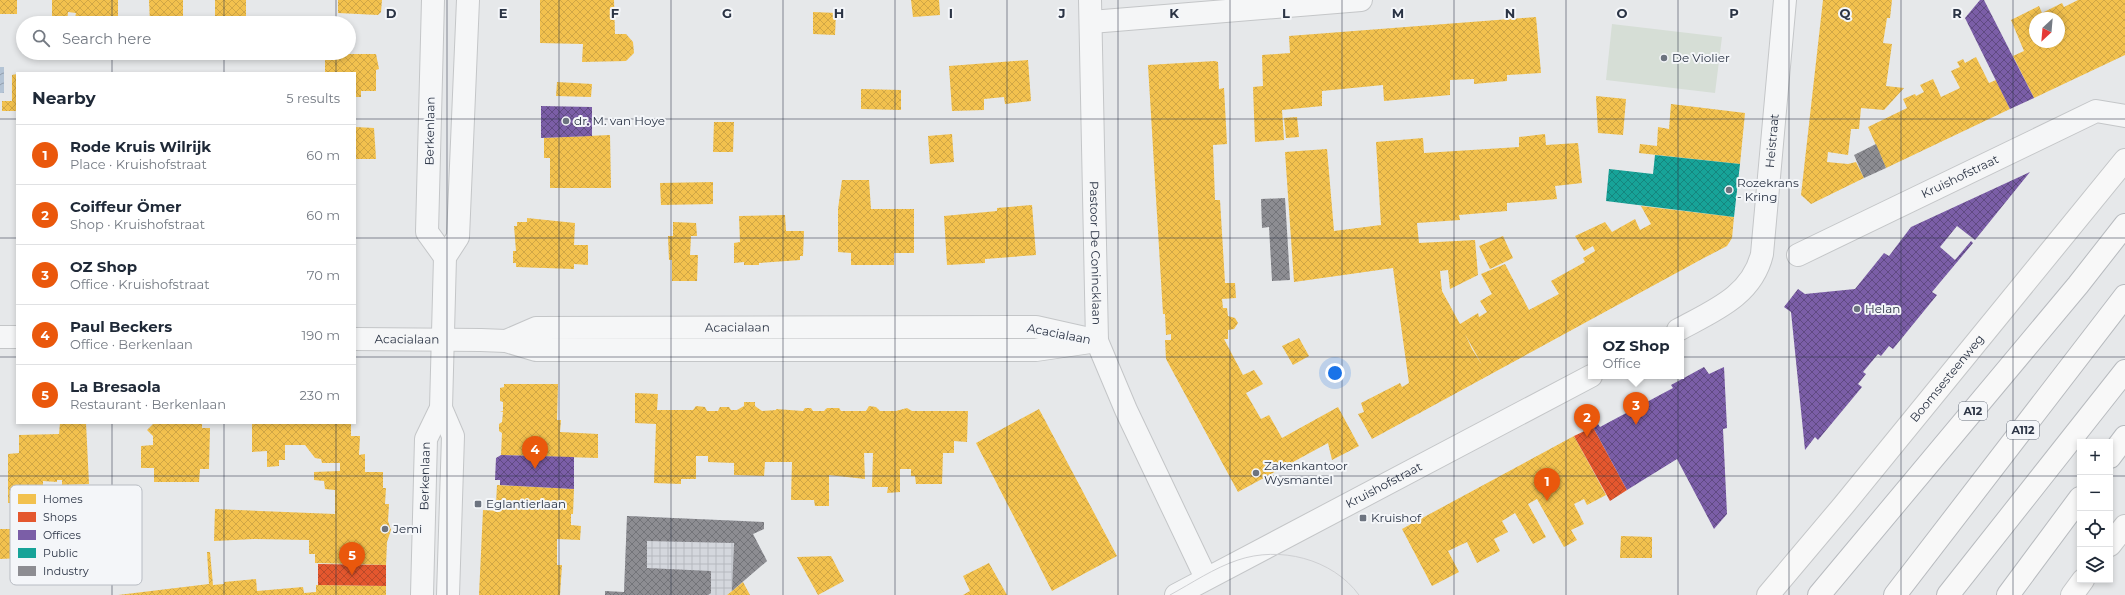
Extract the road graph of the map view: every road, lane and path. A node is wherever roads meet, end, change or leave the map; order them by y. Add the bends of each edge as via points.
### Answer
1 (433, 0) edge
2 (468, 0) edge
3 (1090, 0) edge
4 (1361, 0) edge
5 (1785, 0) edge
6 (1091, 22) junction
7 (2125, 116) edge
8 (2125, 160) edge
9 (2125, 225) edge
10 (1798, 255) dead end
11 (445, 257) junction
12 (2125, 296) edge
13 (1684, 327) edge
14 (0, 337) edge
15 (16, 338) edge
16 (356, 339) edge
17 (442, 339) junction
18 (1097, 341) junction
19 (2125, 371) edge
20 (1588, 378) edge
21 (441, 408) junction
22 (2125, 437) edge
23 (2113, 453) edge
24 (2077, 502) edge
25 (2125, 526) edge
26 (2113, 541) edge
27 (1206, 578) junction
28 (2082, 583) edge
29 (422, 595) edge
30 (448, 595) edge
31 (1176, 595) edge
32 (1768, 595) edge
33 (1819, 595) edge
34 (1895, 595) edge
35 (1948, 595) edge
36 (2008, 595) edge
37 (2072, 595) edge

1 - 11 street, Berkenlaan via 427,232
2 - 11 street via 458,237
3 - 6 street, Pastoor De Conincklaan
4 - 6 street
5 - 13 street, Heistraat via 1759,266 1748,285 1736,297
6 - 18 street, Pastoor De Conincklaan
7 - 10 street, Kruishofstraat via 2096,111
8 - 32 main road, Boomsesteenweg
9 - 33 main road, A12
11 - 17 street, Berkenlaan
12 - 34 main road, A112
14 - 15 street
16 - 17 street, Acacialaan
17 - 18 street, Acacialaan via 506,341 536,350 1036,350
17 - 21 street, Berkenlaan
18 - 27 street, Pastoor De Conincklaan via 1126,410
19 - 35 main road
20 - 27 street, Kruishofstraat
21 - 29 street, Berkenlaan via 426,440
21 - 30 street, Berkenlaan via 453,436
22 - 23 main road
24 - 36 main road
25 - 26 main road
27 - 31 street, Kruishofstraat
28 - 37 main road

